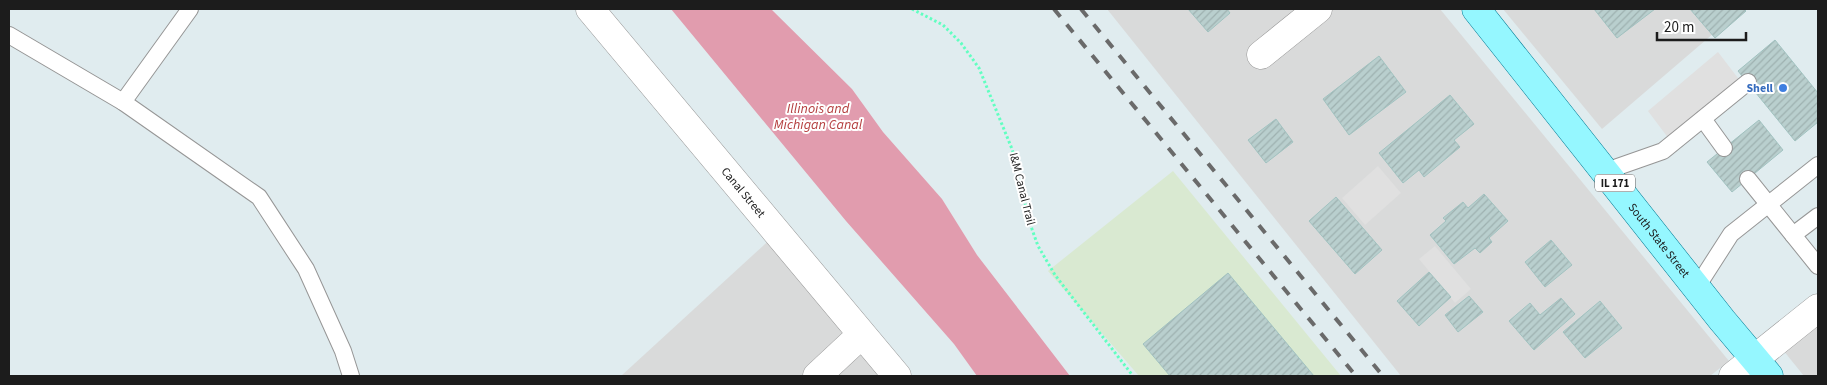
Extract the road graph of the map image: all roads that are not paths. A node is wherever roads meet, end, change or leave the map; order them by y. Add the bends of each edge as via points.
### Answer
1 (190, 9) edge
2 (590, 9) edge
3 (1318, 9) edge
4 (1476, 9) edge
5 (9, 35) edge
6 (1262, 55) dead end
7 (1748, 82) dead end
8 (123, 102) junction
9 (1703, 119) junction
10 (1724, 148) dead end
11 (1818, 166) edge
12 (1606, 171) junction
13 (1748, 179) dead end
14 (1769, 205) junction
15 (1818, 216) edge
16 (1793, 235) junction
17 (1818, 266) edge
18 (1697, 287) junction
19 (1818, 308) edge
20 (861, 335) junction
21 (1762, 367) edge
22 (351, 376) edge
23 (816, 376) edge
24 (897, 376) edge
25 (1733, 376) edge

1 - 8 lane
2 - 20 street, Canal Street
3 - 6 street
4 - 12 main road, South State Street / IL 171
5 - 8 lane
7 - 9 lane
8 - 22 lane via 259,197 306,269 344,351
9 - 10 lane
9 - 12 lane via 1663,151
11 - 14 lane
12 - 18 main road, South State Street / IL 171
13 - 14 lane
14 - 16 lane
14 - 18 lane via 1731,234
15 - 16 lane
16 - 17 lane
18 - 21 main road, South State Street / IL 171
19 - 21 street
20 - 23 street
20 - 24 street, Canal Street
21 - 25 street

